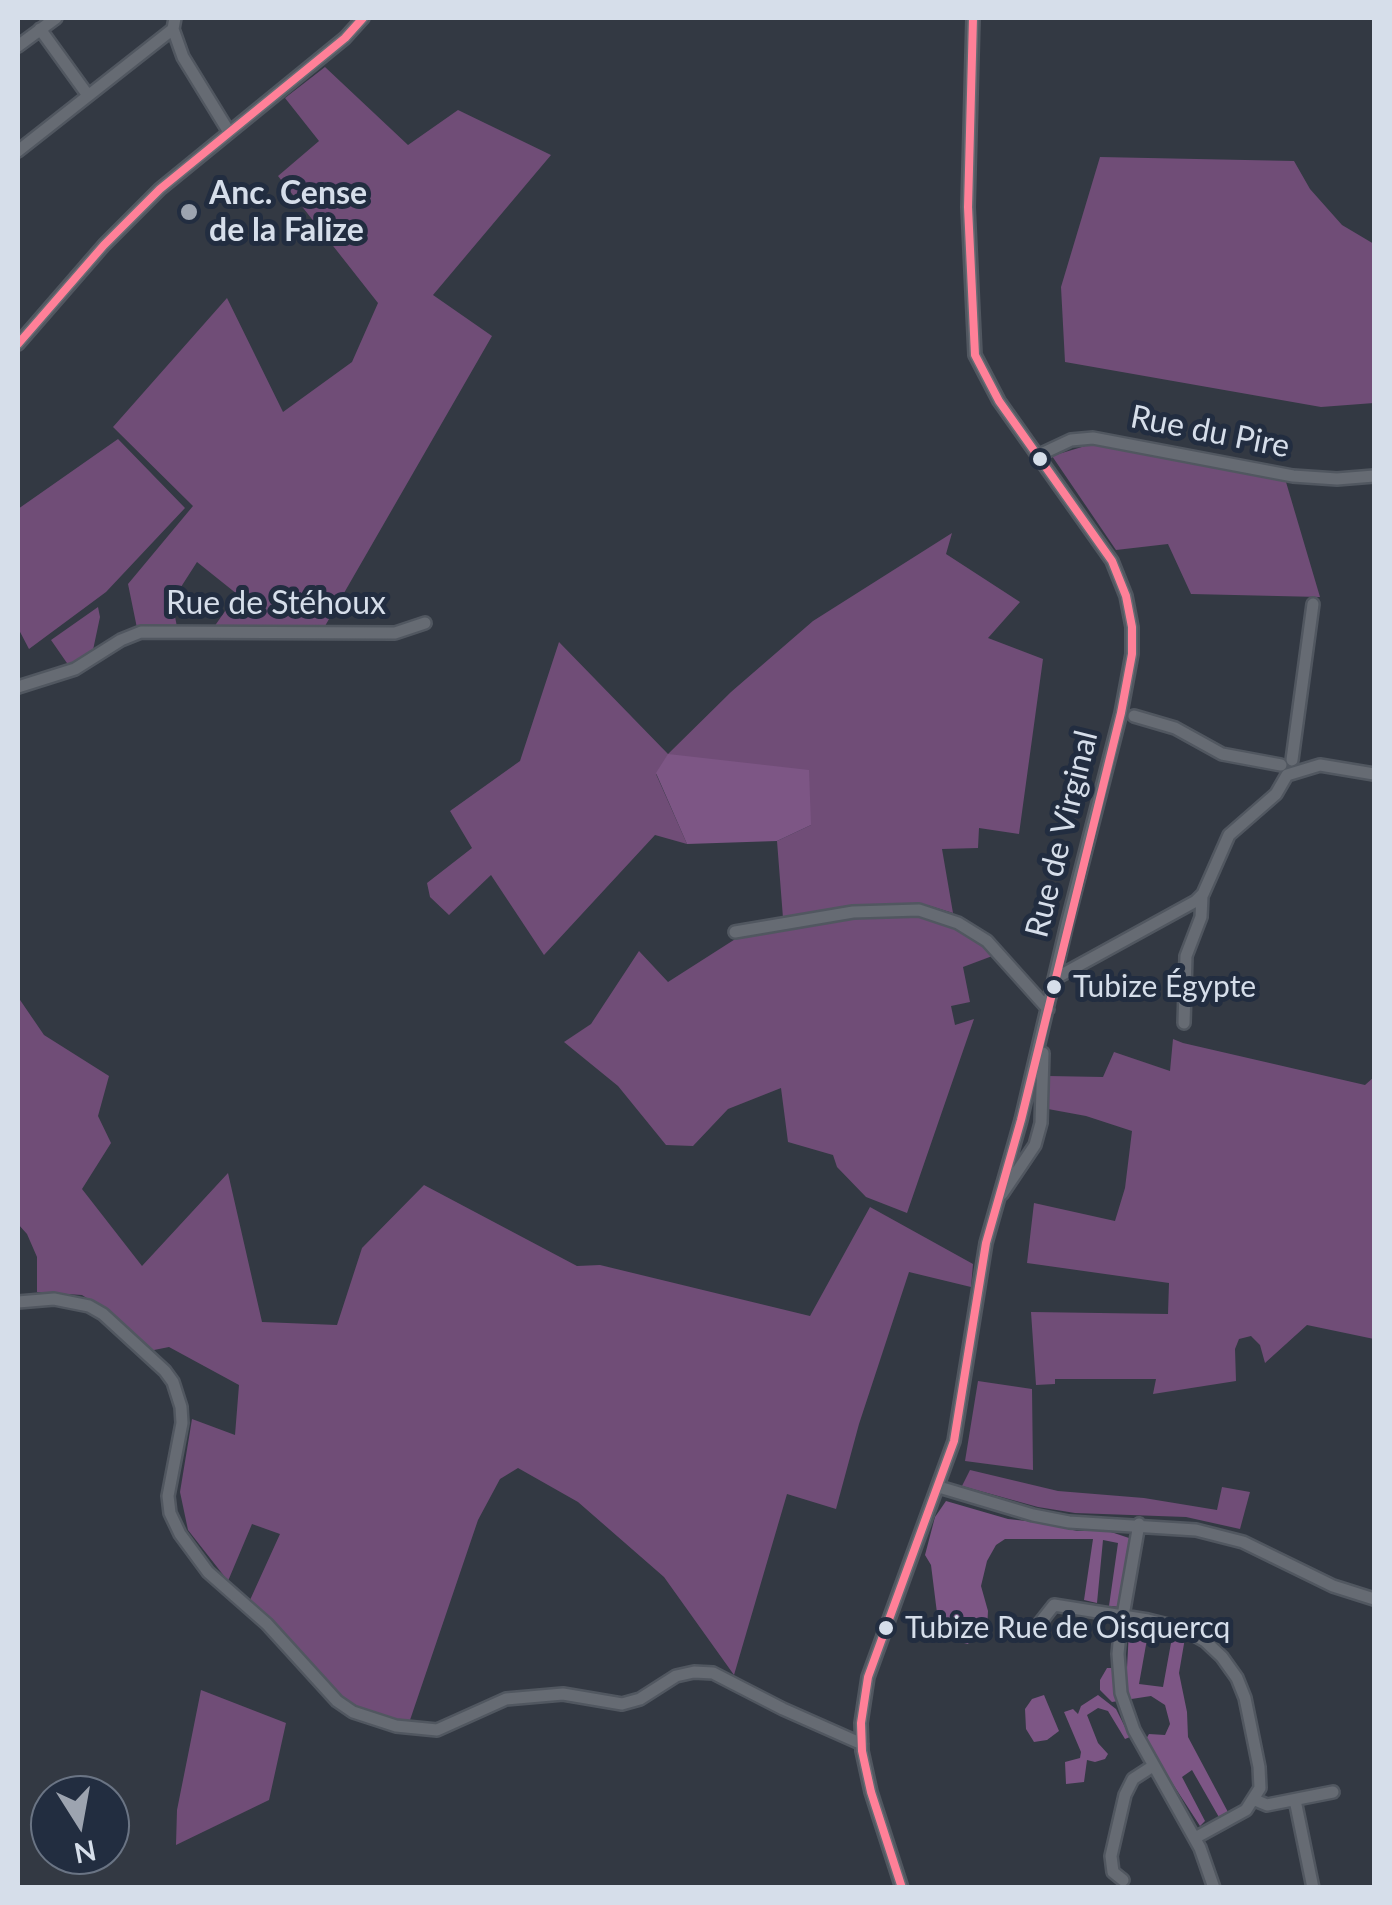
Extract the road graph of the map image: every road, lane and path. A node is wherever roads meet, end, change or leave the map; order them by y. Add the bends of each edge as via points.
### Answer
1 (56, 18) edge
2 (363, 18) edge
3 (973, 18) edge
4 (174, 23) edge
5 (40, 29) junction
6 (18, 46) edge
7 (87, 94) junction
8 (230, 132) junction
9 (18, 151) edge
10 (18, 344) edge
11 (1039, 456) junction
12 (1374, 476) edge
13 (1313, 604) dead end
14 (425, 623) dead end
15 (18, 687) edge
16 (1134, 716) dead end
17 (1288, 771) junction
18 (1374, 774) edge
19 (1202, 896) junction
20 (736, 932) dead end
21 (1054, 978) junction
22 (1048, 1009) junction
23 (1184, 1023) dead end
24 (1042, 1035) junction
25 (997, 1201) junction
26 (18, 1302) edge
27 (939, 1487) junction
28 (1139, 1524) junction
29 (1374, 1599) edge
30 (1123, 1616) junction
31 (1039, 1624) dead end
32 (862, 1744) junction
33 (1154, 1766) junction
34 (1333, 1792) dead end
35 (1255, 1800) junction
36 (1295, 1800) junction
37 (1195, 1838) junction
38 (1122, 1880) dead end
39 (902, 1888) edge
40 (1214, 1888) edge
41 (1312, 1888) edge

1 - 5 street
2 - 8 street
3 - 11 street, Rue de Virginal via 968,207 975,355
4 - 7 street
4 - 8 street via 184,56
5 - 6 street
5 - 7 street
7 - 9 street
8 - 10 street via 130,219
11 - 12 street, Rue du Pire via 1071,440 1093,438 1292,476
11 - 21 street, Rue de Virginal via 1112,561 1132,627 1128,680
13 - 17 street
14 - 15 street, Rue de Stéhoux via 395,633 141,632 67,673
16 - 17 street via 1175,728 1222,754
17 - 18 street via 1320,765
17 - 19 street via 1229,835
19 - 21 street
19 - 23 street via 1186,956
20 - 22 street via 852,912 920,910 987,941
21 - 22 street, Rue de Virginal
22 - 24 street, Rue de Virginal
24 - 25 street, Rue de Virginal
24 - 25 street via 1035,1146
25 - 27 street, Rue de Virginal via 960,1414
26 - 32 street via 54,1298 89,1306 165,1371 181,1407 168,1496 180,1534 208,1572 353,1712 437,1730 506,1699 563,1694 622,1704 676,1676 712,1672
27 - 28 street via 1069,1522
27 - 32 street, Rue de Virginal via 868,1677
28 - 29 street via 1243,1542
28 - 30 street
30 - 31 street via 1054,1605
30 - 33 street via 1122,1693
30 - 35 street via 1184,1629 1222,1657 1245,1698 1261,1778
32 - 39 street, Rue de Virginal
33 - 37 street
33 - 38 street via 1133,1779 1125,1795 1111,1856
34 - 36 street
35 - 36 street
35 - 37 street
36 - 41 street
37 - 40 street

